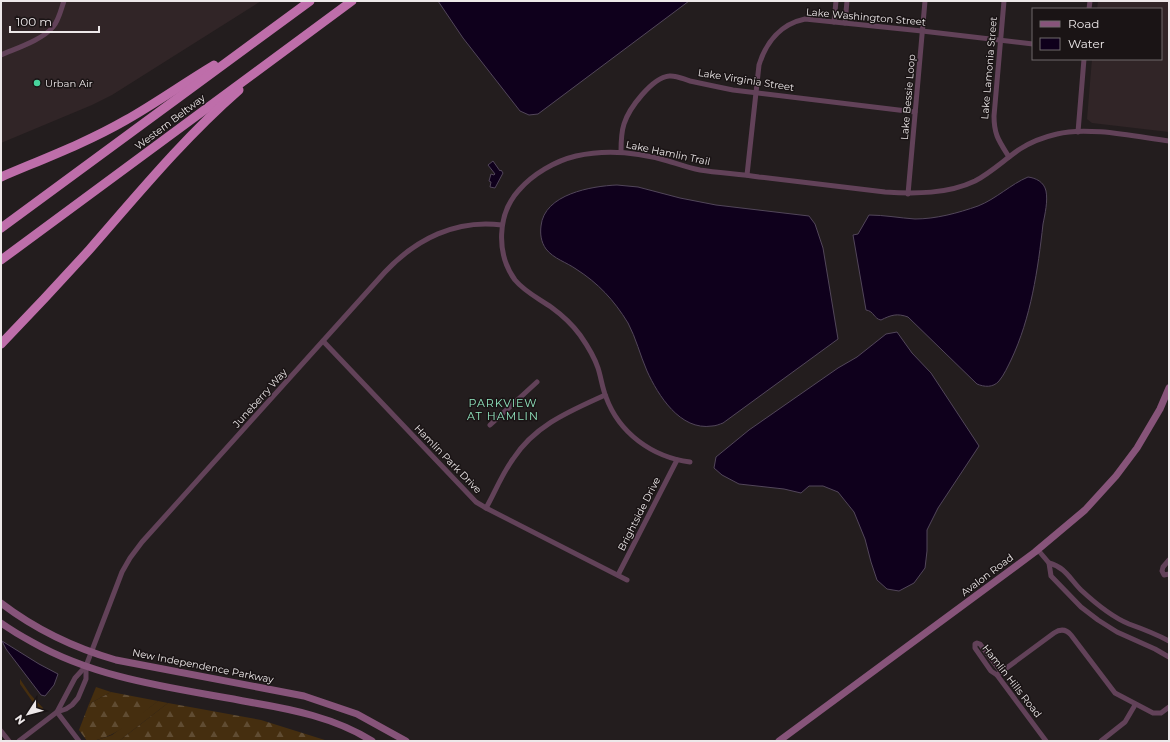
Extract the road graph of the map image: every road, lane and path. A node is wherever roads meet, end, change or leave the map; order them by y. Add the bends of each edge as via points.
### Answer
1 (64, 1) edge
2 (310, 1) edge
3 (352, 1) edge
4 (836, 1) edge
5 (847, 1) edge
6 (925, 1) edge
7 (1004, 1) edge
8 (834, 22) junction
9 (845, 23) junction
10 (922, 31) junction
11 (1001, 40) junction
12 (252, 43) junction
13 (292, 44) junction
14 (1032, 44) edge
15 (1, 55) edge
16 (1084, 60) edge
17 (756, 92) junction
18 (915, 112) junction
19 (1078, 132) junction
20 (1169, 141) edge
21 (621, 152) junction
22 (1009, 157) junction
23 (747, 175) junction
24 (1, 177) edge
25 (908, 194) junction
26 (502, 225) junction
27 (1, 228) edge
28 (1, 260) edge
29 (323, 342) junction
30 (1, 344) edge
31 (537, 382) dead end
32 (1169, 388) edge
33 (605, 395) junction
34 (490, 425) dead end
35 (676, 460) junction
36 (690, 462) dead end
37 (486, 508) junction
38 (1038, 550) junction
39 (1169, 560) edge
40 (1049, 563) junction
41 (1169, 574) edge
42 (618, 575) junction
43 (627, 580) dead end
44 (1, 603) edge
45 (1, 623) edge
46 (1169, 641) edge
47 (91, 652) junction
48 (1169, 657) edge
49 (86, 666) junction
50 (999, 673) junction
51 (1135, 705) junction
52 (1169, 707) edge
53 (57, 712) junction
54 (1, 731) edge
55 (8, 741) edge
56 (19, 741) edge
57 (79, 741) edge
58 (372, 741) edge
59 (406, 741) edge
60 (779, 741) edge
61 (1046, 741) edge
62 (1100, 741) edge

1 - 15 street via 54,26 47,33
2 - 12 highway, Western Beltway
3 - 13 highway, Western Beltway
4 - 8 street
5 - 9 street
6 - 10 street, Lake Bessie Loop
7 - 11 street, Lake Lamonia Street
8 - 9 street, Lake Washington Street
8 - 17 street, Lake Washington Street via 805,19 796,21 776,34 762,56
9 - 10 street, Lake Washington Street
10 - 11 street, Lake Washington Street
10 - 18 street, Lake Bessie Loop
11 - 14 street, Lake Washington Street
11 - 22 street, Lake Lamonia Street via 994,128
12 - 24 highway via 185,82 128,120 94,138
12 - 27 highway, Western Beltway
13 - 28 highway, Western Beltway
13 - 30 highway via 189,137
16 - 19 street
17 - 18 street, Lake Virginia Street
17 - 21 street, Lake Virginia Street via 675,76 664,77 641,95 631,109 624,122
17 - 23 street, Lake Washington Street
18 - 25 street, Lake Bessie Loop
19 - 20 street, Lake Hamlin Trail via 1089,131
19 - 22 street, Lake Hamlin Trail via 1058,133 1037,140
21 - 23 street, Lake Hamlin Trail via 698,169
21 - 26 street, Lake Hamlin Trail via 575,156 548,166 518,190 508,206
22 - 25 street, Lake Hamlin Trail via 975,181 939,191
23 - 25 street, Lake Hamlin Trail
26 - 29 street, Juneberry Way via 482,223 459,227 438,234 416,246 390,267
26 - 33 street, Lake Hamlin Trail via 503,252 512,276 527,292 561,315 577,332 596,362
29 - 37 street, Hamlin Park Drive via 471,497
29 - 47 street, Juneberry Way via 138,547 122,572
31 - 34 street
32 - 38 main road, Avalon Road via 1137,448 1116,476 1085,510
33 - 35 street, Lake Hamlin Trail via 617,419 630,434 643,445
33 - 37 street via 563,414 531,438 510,463
35 - 36 street, Lake Hamlin Trail
35 - 42 street, Brightside Drive
37 - 42 street, Hamlin Park Drive
38 - 40 street
38 - 60 main road, Avalon Road
39 - 41 street via 1162,571 1164,575
40 - 46 street via 1061,568 1081,590 1110,613
40 - 48 street via 1051,576 1090,614 1117,632
42 - 43 street, Hamlin Park Drive
44 - 47 main road, New Independence Parkway via 40,629
45 - 49 main road via 54,655
47 - 49 street, Juneberry Way
47 - 59 main road, New Independence Parkway via 116,660 304,696 358,714
49 - 53 street via 75,678
49 - 53 street via 86,678 78,698 66,709
49 - 58 main road via 157,686 290,709 323,719
50 - 50 street, Hamlin Hills Road via 980,644 976,644 975,648 992,672
50 - 51 street via 1055,632 1064,630 1071,635 1112,690
50 - 61 street, Hamlin Hills Road
51 - 52 street via 1157,714
51 - 62 street via 1125,722
53 - 56 street
53 - 57 street
54 - 55 street

